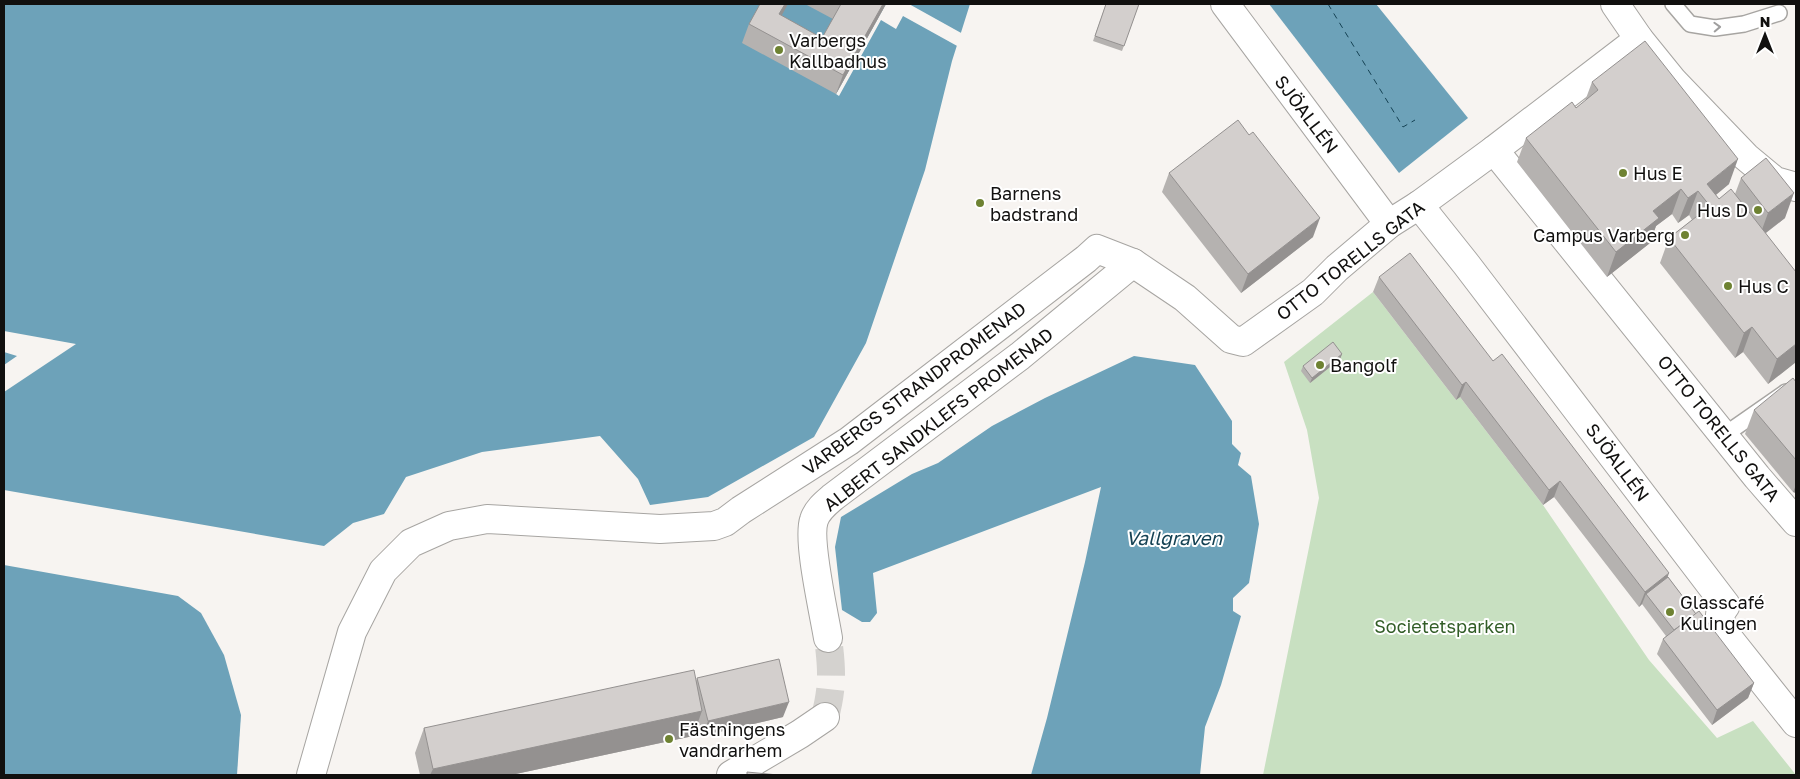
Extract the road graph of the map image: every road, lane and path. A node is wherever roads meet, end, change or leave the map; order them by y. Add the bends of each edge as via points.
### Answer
1 (1225, 4) edge
2 (1615, 4) edge
3 (1673, 4) edge
4 (1779, 13) dead end
5 (1639, 39) junction
6 (1494, 150) junction
7 (1796, 187) edge
8 (1419, 205) junction
9 (1389, 224) junction
10 (1133, 263) junction
11 (1796, 392) edge
12 (1723, 436) junction
13 (1796, 522) edge
14 (828, 638) tunnel mouth
15 (825, 717) dead end
16 (1796, 723) edge
17 (311, 775) edge
18 (731, 775) edge

1 - 9 street, SJÖALLÉN
2 - 5 street
3 -> 4 lane via 1690,24 1714,28 1744,24
5 - 6 street
5 - 7 street via 1673,81 1746,156 1775,181
6 - 8 street, OTTO TORELLS GATA
6 - 12 street, OTTO TORELLS GATA
8 - 9 street, OTTO TORELLS GATA
8 - 16 street, SJÖALLÉN via 1726,605 1720,614 1722,630
9 - 10 street, OTTO TORELLS GATA via 1314,292 1243,342 1231,339 1185,298
10 - 14 street, ALBERT SANDKLEFS PROMENAD via 1020,356 820,509 814,518 812,540
10 - 17 street, VARBERGS STRANDPROMENAD via 1097,249 849,441 725,522 714,526 660,529 487,519 449,526 411,543 383,571 352,632
11 - 12 lane via 1786,392
12 - 13 street, OTTO TORELLS GATA
15 - 18 street

